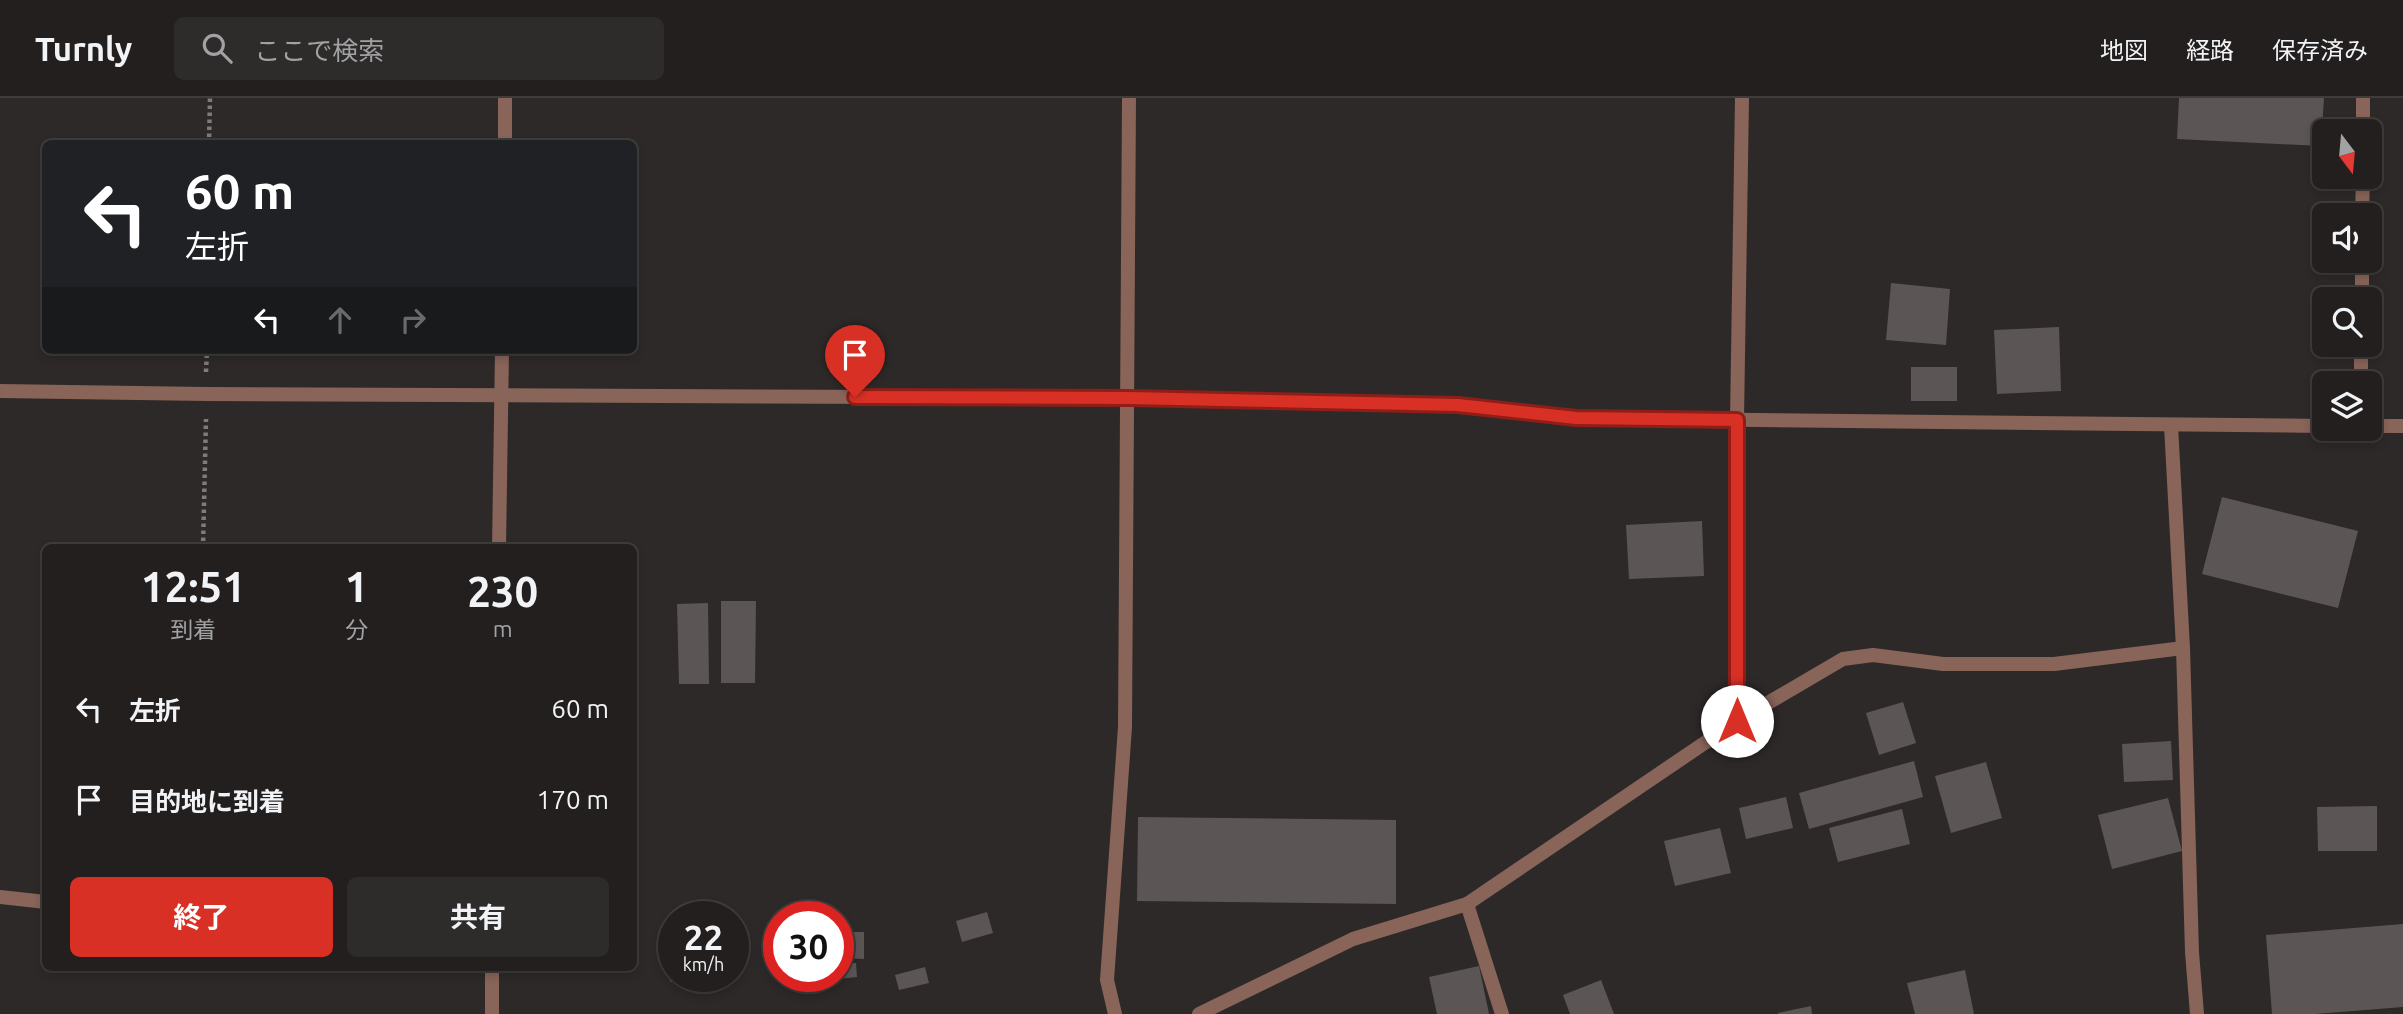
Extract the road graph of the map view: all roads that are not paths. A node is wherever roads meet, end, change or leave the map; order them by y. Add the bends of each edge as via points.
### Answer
1 (505, 98) edge
2 (1129, 98) edge
3 (1742, 98) edge
4 (2363, 98) edge
5 (2363, 119) edge
6 (505, 140) edge
7 (502, 354) edge
8 (0, 391) edge
9 (501, 396) junction
10 (1128, 398) junction
11 (1737, 420) junction
12 (2171, 425) junction
13 (2312, 426) edge
14 (2382, 426) edge
15 (2403, 426) edge
16 (499, 544) edge
17 (2183, 648) junction
18 (1737, 721) junction
19 (0, 897) edge
20 (42, 902) edge
21 (1467, 904) junction
22 (492, 971) edge
23 (492, 1014) edge
24 (1115, 1014) edge
25 (1199, 1014) edge
26 (1502, 1014) edge
27 (2197, 1014) edge

1 - 6 street
2 - 10 street
3 - 11 street
4 - 5 street
7 - 9 street
8 - 9 street
9 - 10 street
9 - 16 street
10 - 11 street via 1458,405 1576,418
10 - 24 street via 1125,727 1107,980
11 - 12 street
11 - 18 street
12 - 13 street
12 - 17 street
14 - 15 street
17 - 18 street via 2054,664 1943,664 1873,655 1843,659
17 - 27 street
18 - 21 street
19 - 20 street
21 - 25 street via 1353,939
21 - 26 street
22 - 23 street

